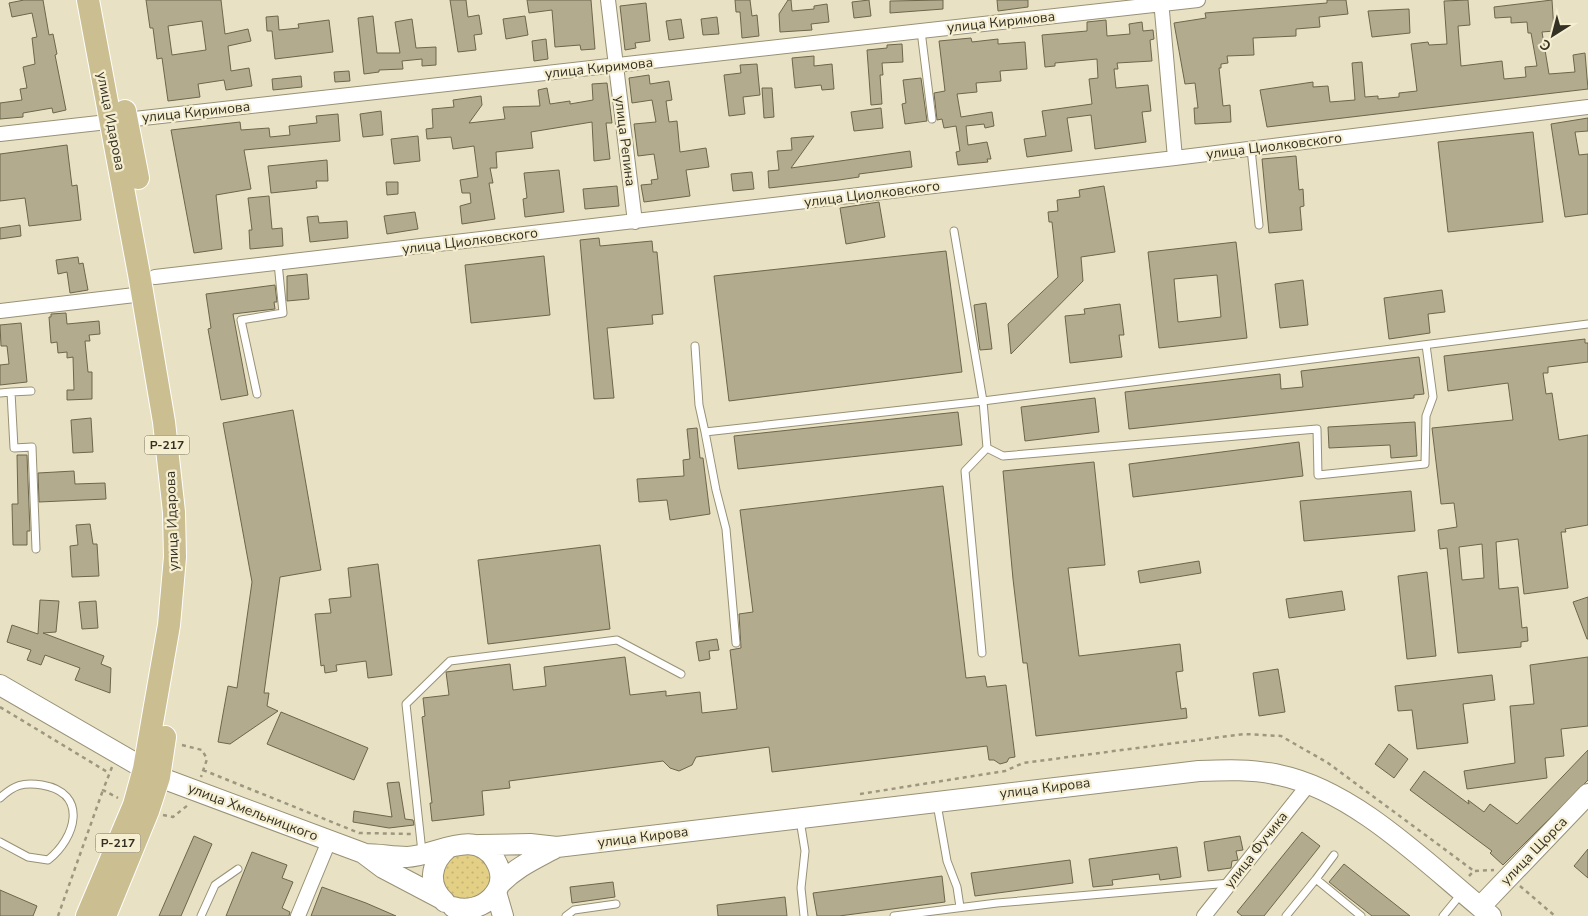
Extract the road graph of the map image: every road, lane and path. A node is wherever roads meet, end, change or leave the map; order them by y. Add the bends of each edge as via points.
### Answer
1 (88, 0) edge
2 (104, 0) edge
3 (608, 0) edge
4 (1198, 0) edge
5 (1161, 2) edge
6 (921, 32) junction
7 (615, 66) junction
8 (1588, 107) edge
9 (932, 119) dead end
10 (119, 121) junction
11 (0, 134) edge
12 (1251, 149) junction
13 (1175, 158) junction
14 (635, 222) junction
15 (1259, 225) dead end
16 (954, 231) dead end
17 (278, 263) junction
18 (149, 285) junction
19 (0, 311) edge
20 (1588, 324) edge
21 (1426, 345) junction
22 (695, 346) dead end
23 (0, 392) edge
24 (10, 392) junction
25 (31, 392) dead end
26 (257, 394) dead end
27 (983, 401) junction
28 (705, 432) junction
29 (987, 448) junction
30 (36, 549) dead end
31 (736, 643) dead end
32 (982, 653) dead end
33 (681, 674) dead end
34 (0, 685) edge
35 (0, 707) edge
36 (178, 744) dead end
37 (113, 765) dead end
38 (203, 770) junction
39 (152, 773) junction
40 (109, 774) junction
41 (199, 782) dead end
42 (1308, 784) junction
43 (103, 790) junction
44 (1588, 794) edge
45 (0, 798) edge
46 (126, 802) dead end
47 (192, 802) dead end
48 (937, 802) junction
49 (156, 813) dead end
50 (800, 819) junction
51 (420, 834) junction
52 (329, 840) junction
53 (0, 842) edge
54 (479, 845) junction
55 (557, 847) junction
56 (448, 848) junction
57 (363, 854) junction
58 (423, 854) junction
59 (1334, 855) dead end
60 (238, 869) dead end
61 (1500, 870) dead end
62 (1316, 879) junction
63 (1515, 882) dead end
64 (1230, 883) junction
65 (1466, 884) junction
66 (498, 889) junction
67 (616, 904) dead end
68 (453, 907) edge
69 (960, 907) junction
70 (1485, 911) edge
71 (58, 916) edge
72 (88, 916) edge
73 (105, 916) edge
74 (201, 916) edge
75 (298, 916) edge
76 (503, 916) edge
77 (566, 916) edge
78 (804, 916) edge
79 (894, 916) edge
80 (1204, 916) edge
81 (1286, 916) edge
82 (1361, 916) edge
83 (1443, 916) edge
84 (1555, 916) edge

1 - 10 main road, улица Идарова / Р-217
2 - 10 main road, улица Идарова / Р-217
3 - 7 street, улица Репина
4 - 5 street, улица Киримова
5 - 6 street, улица Киримова
5 - 13 street
6 - 7 street, улица Киримова
6 - 9 lane
7 - 10 street, улица Киримова
7 - 14 street, улица Репина
8 - 12 street, улица Циолковского
10 - 11 street, улица Киримова
10 - 18 main road, улица Идарова / Р-217
12 - 13 street, улица Циолковского
12 - 15 lane
13 - 14 street, улица Циолковского
14 - 17 street, улица Циолковского
16 - 27 lane
17 - 18 street, улица Циолковского
17 - 26 lane via 283,313 241,320
18 - 19 street, улица Циолковского
18 - 39 main road, улица Идарова / Р-217 via 171,470 175,557
18 - 39 main road, улица Идарова / Р-217 via 178,415 189,526 187,603
20 - 21 lane
21 - 27 lane
21 - 29 lane via 1433,397 1426,416 1425,464 1318,475 1318,429 1003,456
22 - 28 lane via 698,405
23 - 24 lane
24 - 25 lane
24 - 30 lane via 14,448 32,447
27 - 28 lane
27 - 29 lane
28 - 31 lane via 726,529
29 - 32 lane via 965,471
33 - 51 lane via 617,640 450,662 406,704
34 - 39 main road, улица Хмельницкого
35 - 40 path
36 - 38 path via 202,750 206,759
37 - 40 path
38 - 41 path
38 - 51 path via 359,833
39 - 52 main road, улица Хмельницкого
39 - 72 main road, улица Идарова / Р-217 via 134,805
39 - 73 main road, улица Идарова / Р-217 via 148,811
40 - 43 path
42 - 48 main road, улица Кирова via 1260,771 1199,771
42 - 64 street, улица Фучика
42 - 65 main road, улица Кирова via 1343,800
43 - 46 path
43 - 71 path
44 - 70 main road, улица Щорса
45 - 53 lane via 13,786 27,783 45,786 61,790 72,804 74,816 59,852 48,860 28,857
47 - 49 path via 173,817
48 - 50 main road, улица Кирова
48 - 69 lane via 947,861 957,887
50 - 55 main road, улица Кирова
50 - 78 lane via 805,851
51 - 58 lane
52 - 57 main road, улица Хмельницкого
52 - 75 street
54 - 55 main road
54 - 56 main road via 463,843
54 - 66 main road via 496,861 500,877
55 - 66 main road via 524,863 510,873
56 - 58 main road
56 - 68 main road via 437,860 433,883
57 - 58 main road via 408,857
57 - 68 main road
59 - 62 lane
60 - 74 lane via 215,885
61 - 65 path via 1474,871
62 - 81 lane
62 - 82 lane
63 - 84 path
64 - 69 lane
64 - 80 street, улица Фучика
65 - 70 main road, улица Кирова
65 - 83 lane
66 - 68 main road via 485,905 478,908 461,910
66 - 76 main road
67 - 77 lane via 574,910
69 - 79 lane

